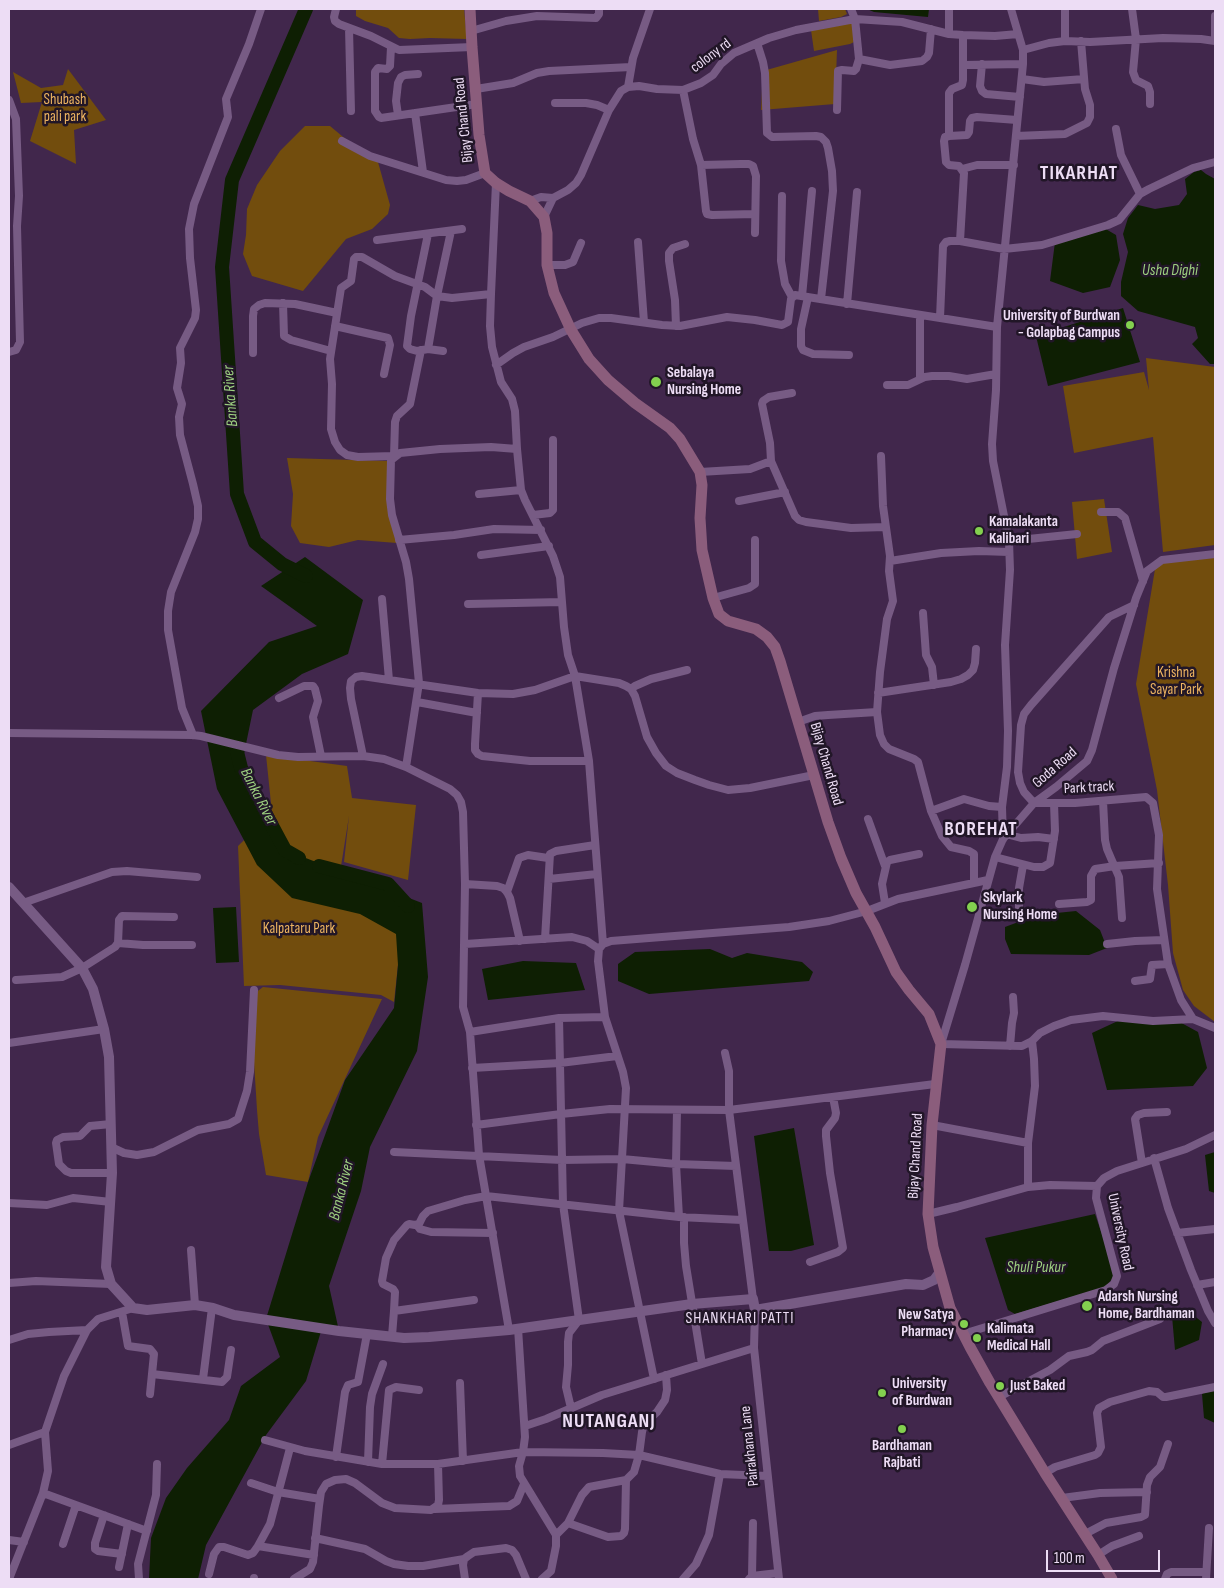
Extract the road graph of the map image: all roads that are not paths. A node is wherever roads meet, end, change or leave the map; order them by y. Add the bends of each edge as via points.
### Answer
1 (261, 9) edge
2 (336, 9) edge
3 (470, 9) edge
4 (599, 9) edge
5 (650, 9) edge
6 (851, 9) edge
7 (949, 9) edge
8 (1011, 9) edge
9 (1065, 9) edge
10 (1132, 9) edge
11 (1215, 16) edge
12 (855, 20) junction
13 (349, 28) junction
14 (931, 29) junction
15 (472, 31) junction
16 (950, 34) junction
17 (1018, 34) junction
18 (963, 35) junction
19 (1136, 39) junction
20 (1065, 41) junction
21 (1081, 41) junction
22 (1215, 41) edge
23 (758, 43) junction
24 (472, 47) junction
25 (391, 48) junction
26 (1023, 50) junction
27 (858, 59) junction
28 (963, 64) junction
29 (982, 64) junction
30 (1023, 64) junction
31 (631, 67) junction
32 (418, 74) dead end
33 (1022, 79) junction
34 (1084, 79) junction
35 (628, 87) junction
36 (476, 89) junction
37 (683, 90) junction
38 (1020, 97) junction
39 (9, 100) edge
40 (555, 103) dead end
41 (477, 104) junction
42 (1150, 104) dead end
43 (609, 110) junction
44 (837, 110) dead end
45 (351, 111) dead end
46 (414, 113) junction
47 (398, 115) junction
48 (12, 119) edge
49 (1017, 120) junction
50 (1116, 128) dead end
51 (949, 136) junction
52 (1016, 136) junction
53 (342, 141) dead end
54 (13, 157) edge
55 (1215, 162) edge
56 (701, 165) junction
57 (1014, 165) junction
58 (962, 169) junction
59 (423, 172) junction
60 (485, 173) junction
61 (496, 183) junction
62 (812, 191) dead end
63 (857, 192) dead end
64 (1140, 194) junction
65 (9, 195) edge
66 (19, 196) junction
67 (782, 196) dead end
68 (553, 198) junction
69 (530, 201) junction
70 (755, 214) junction
71 (544, 217) junction
72 (13, 226) edge
73 (462, 229) dead end
74 (451, 231) junction
75 (755, 233) dead end
76 (428, 234) junction
77 (377, 240) dead end
78 (960, 241) junction
79 (638, 242) dead end
80 (581, 243) dead end
81 (685, 244) dead end
82 (1004, 249) junction
83 (547, 265) junction
84 (418, 284) junction
85 (491, 294) junction
86 (436, 296) junction
87 (805, 296) junction
88 (792, 297) junction
89 (821, 299) junction
90 (282, 303) junction
91 (847, 304) junction
92 (337, 313) junction
93 (920, 316) junction
94 (940, 318) junction
95 (644, 322) junction
96 (335, 326) junction
97 (676, 326) junction
98 (997, 327) junction
99 (571, 330) junction
100 (331, 350) junction
101 (424, 350) junction
102 (444, 351) dead end
103 (9, 352) edge
104 (253, 353) dead end
105 (849, 355) dead end
106 (496, 365) junction
107 (384, 374) dead end
108 (996, 374) junction
109 (920, 379) junction
110 (887, 385) dead end
111 (792, 393) dead end
112 (553, 440) dead end
113 (516, 449) junction
114 (394, 456) junction
115 (881, 456) dead end
116 (771, 461) junction
117 (700, 472) junction
118 (521, 490) junction
119 (785, 492) junction
120 (479, 494) dead end
121 (739, 501) dead end
122 (1101, 512) dead end
123 (533, 515) junction
124 (886, 527) junction
125 (540, 530) junction
126 (1077, 534) dead end
127 (399, 540) junction
128 (755, 540) dead end
129 (1009, 541) junction
130 (549, 546) junction
131 (1009, 552) junction
132 (1215, 554) edge
133 (481, 555) dead end
134 (890, 561) junction
135 (1142, 581) junction
136 (713, 598) junction
137 (382, 599) dead end
138 (562, 602) junction
139 (468, 604) dead end
140 (1134, 605) junction
141 (923, 612) dead end
142 (976, 649) dead end
143 (687, 670) dead end
144 (574, 676) junction
145 (389, 680) junction
146 (419, 683) junction
147 (934, 685) junction
148 (631, 689) junction
149 (878, 692) junction
150 (478, 693) junction
151 (279, 698) dead end
152 (417, 702) junction
153 (877, 712) junction
154 (477, 713) junction
155 (798, 722) junction
156 (9, 733) edge
157 (197, 736) junction
158 (321, 756) junction
159 (363, 756) junction
160 (589, 761) junction
161 (406, 767) junction
162 (814, 776) junction
163 (1103, 801) junction
164 (1034, 803) junction
165 (1054, 803) junction
166 (1002, 807) junction
167 (931, 811) junction
168 (868, 819) dead end
169 (1005, 837) junction
170 (1054, 839) junction
171 (595, 845) junction
172 (919, 854) dead end
173 (995, 857) junction
174 (548, 858) junction
175 (1159, 863) junction
176 (885, 866) junction
177 (1023, 866) junction
178 (1115, 866) junction
179 (597, 874) junction
180 (196, 877) dead end
181 (549, 879) junction
182 (988, 880) junction
183 (974, 883) junction
184 (465, 884) junction
185 (9, 887) edge
186 (507, 892) junction
187 (23, 903) junction
188 (884, 903) junction
189 (1059, 904) dead end
190 (1019, 908) dead end
191 (867, 911) junction
192 (174, 917) dead end
193 (1122, 918) dead end
194 (545, 939) junction
195 (1164, 940) junction
196 (520, 941) junction
197 (118, 943) junction
198 (465, 944) junction
199 (1107, 944) dead end
200 (192, 945) dead end
201 (601, 947) junction
202 (1168, 964) junction
203 (82, 968) junction
204 (16, 980) dead end
205 (1135, 982) dead end
206 (254, 990) dead end
207 (1012, 997) dead end
208 (605, 1017) junction
209 (559, 1018) junction
210 (1193, 1019) junction
211 (1215, 1028) edge
212 (104, 1029) junction
213 (470, 1032) junction
214 (1032, 1041) junction
215 (9, 1043) edge
216 (941, 1044) junction
217 (1010, 1046) junction
218 (725, 1053) dead end
219 (617, 1056) junction
220 (560, 1063) junction
221 (472, 1068) junction
222 (935, 1084) junction
223 (833, 1096) junction
224 (624, 1109) junction
225 (677, 1110) junction
226 (729, 1110) junction
227 (1167, 1112) dead end
228 (560, 1114) junction
229 (111, 1124) junction
230 (476, 1125) junction
231 (932, 1125) junction
232 (1215, 1135) edge
233 (1028, 1144) junction
234 (111, 1147) junction
235 (394, 1152) dead end
236 (479, 1155) junction
237 (1154, 1158) junction
238 (622, 1159) junction
239 (562, 1160) junction
240 (1142, 1162) junction
241 (676, 1164) junction
242 (736, 1166) junction
243 (112, 1173) junction
244 (1097, 1186) junction
245 (1028, 1187) junction
246 (486, 1196) junction
247 (110, 1202) junction
248 (9, 1203) edge
249 (563, 1204) junction
250 (619, 1211) junction
251 (928, 1214) junction
252 (682, 1217) junction
253 (742, 1220) junction
254 (417, 1225) junction
255 (1215, 1229) edge
256 (493, 1233) junction
257 (1177, 1233) junction
258 (191, 1250) dead end
259 (810, 1262) dead end
260 (940, 1272) junction
261 (1215, 1282) edge
262 (9, 1283) edge
263 (111, 1284) junction
264 (1197, 1285) junction
265 (752, 1299) junction
266 (474, 1300) dead end
267 (692, 1304) junction
268 (195, 1305) junction
269 (133, 1308) junction
270 (212, 1308) junction
271 (755, 1310) junction
272 (394, 1311) junction
273 (640, 1311) junction
274 (122, 1312) junction
275 (1160, 1319) dead end
276 (579, 1320) junction
277 (1215, 1323) edge
278 (514, 1329) junction
279 (87, 1330) junction
280 (367, 1334) junction
281 (963, 1334) junction
282 (392, 1336) junction
283 (9, 1340) edge
284 (754, 1348) junction
285 (231, 1350) dead end
286 (383, 1364) dead end
287 (702, 1364) junction
288 (152, 1374) junction
289 (666, 1375) junction
290 (204, 1379) junction
291 (654, 1379) junction
292 (460, 1384) dead end
293 (1215, 1387) edge
294 (419, 1390) dead end
295 (150, 1394) dead end
296 (999, 1397) junction
297 (571, 1408) junction
298 (525, 1426) junction
299 (45, 1432) junction
300 (265, 1440) dead end
301 (1168, 1444) dead end
302 (9, 1445) edge
303 (290, 1448) junction
304 (523, 1452) junction
305 (639, 1455) junction
306 (336, 1457) junction
307 (463, 1461) junction
308 (368, 1462) junction
309 (157, 1464) dead end
310 (382, 1464) junction
311 (438, 1464) junction
312 (1045, 1473) junction
313 (720, 1474) junction
314 (767, 1476) junction
315 (626, 1480) junction
316 (251, 1483) dead end
317 (524, 1484) junction
318 (278, 1492) junction
319 (1147, 1492) junction
320 (43, 1493) junction
321 (1062, 1498) junction
322 (320, 1499) junction
323 (76, 1505) junction
324 (435, 1509) junction
325 (104, 1515) junction
326 (753, 1522) dead end
327 (568, 1523) junction
328 (128, 1524) junction
329 (1209, 1528) dead end
330 (147, 1531) junction
331 (1085, 1534) junction
332 (556, 1535) junction
333 (1139, 1536) dead end
334 (316, 1538) junction
335 (9, 1540) edge
336 (24, 1542) junction
337 (63, 1544) dead end
338 (258, 1546) junction
339 (122, 1554) junction
340 (314, 1555) junction
341 (1098, 1555) junction
342 (464, 1560) junction
343 (119, 1566) dead end
344 (209, 1574) dead end
345 (552, 1575) edge
346 (1206, 1575) edge
347 (779, 1576) edge
348 (751, 1578) edge
349 (9, 1579) edge
350 (139, 1579) edge
351 (294, 1579) edge
352 (465, 1579) edge
353 (526, 1579) edge
354 (542, 1579) edge
355 (683, 1579) edge
356 (1112, 1579) edge
357 (1164, 1579) edge

1 - 157 street via 226,99 228,117 194,204 189,229 196,310 180,348 182,362 177,388 182,404 180,435 198,506 198,519 171,592 168,630 182,708
2 - 13 street via 335,21
3 - 15 main road, Bijay Chand Road
4 - 15 street via 596,18 537,16
5 - 31 street
6 - 12 street
7 - 16 street
8 - 17 street
9 - 20 street
10 - 19 street
11 - 22 street
12 - 14 street, colony rd via 902,22
12 - 23 street, colony rd via 796,30
12 - 27 street
13 - 25 street
13 - 45 street
14 - 16 street, colony rd
14 - 27 street via 929,53 922,61 890,65
15 - 24 main road, Bijay Chand Road
16 - 18 street, colony rd
17 - 18 street, colony rd
17 - 26 street
18 - 28 street
19 - 21 street
19 - 22 street
19 - 42 street via 1133,72 1136,80 1148,86
20 - 21 street
20 - 26 street
21 - 34 street
23 - 37 street, colony rd via 734,53 713,75
23 - 89 street via 765,73 767,134 821,137 828,148 833,191
24 - 25 street
24 - 36 main road, Bijay Chand Road
25 - 47 street via 390,66 374,72 376,114 381,118
26 - 30 street
27 - 44 street via 856,69 838,72
28 - 29 street
28 - 51 street via 962,85 950,93
29 - 30 street
29 - 38 street via 982,92
30 - 33 street
31 - 35 street
31 - 36 street via 550,71 513,83
32 - 47 street via 405,75 398,83
33 - 34 street via 1044,82
33 - 38 street
34 - 52 street via 1090,106 1087,123 1065,134
35 - 37 street, colony rd
35 - 43 street via 621,91
36 - 41 main road, Bijay Chand Road
37 - 56 street
38 - 49 street
39 - 48 street
40 - 43 street via 586,103
41 - 46 street
41 - 60 main road, Bijay Chand Road
43 - 68 street via 576,184
46 - 47 street
46 - 59 street
48 - 54 street
49 - 51 street via 972,118 967,135
49 - 52 street
50 - 64 street via 1121,155
51 - 58 street via 944,141 946,162
52 - 57 street
53 - 59 street via 370,156
54 - 66 street
55 - 64 street via 1194,168
56 - 70 street via 708,214
56 - 70 street via 753,166 756,176
57 - 58 street via 977,165
57 - 82 street
58 - 78 street
59 - 60 street via 457,181
60 - 61 main road, Bijay Chand Road
61 - 69 main road, Bijay Chand Road
61 - 85 street
62 - 87 street
63 - 91 street
64 - 82 street via 1119,220 1108,225 1042,245
65 - 66 street
66 - 72 street
67 - 88 street via 781,261
68 - 69 street via 541,197
68 - 71 street
69 - 71 main road, Bijay Chand Road
70 - 75 street
71 - 83 main road, Bijay Chand Road
72 - 103 street via 20,342 16,350
73 - 74 street
74 - 76 street
74 - 86 street
76 - 77 street
76 - 84 street
78 - 82 street
78 - 94 street via 950,240 943,246
79 - 95 street
80 - 83 street via 573,262
81 - 97 street via 669,253
82 - 98 street
83 - 99 main road, Bijay Chand Road via 554,293
84 - 86 street
84 - 92 street via 356,257 351,281 341,288
84 - 101 street via 407,346
85 - 86 street via 452,298
85 - 106 street via 490,326
86 - 101 street
87 - 88 street
87 - 89 street
87 - 105 street via 801,329 803,350 814,354
88 - 97 street via 788,322 782,325 727,317
89 - 91 street
90 - 92 street
90 - 100 street via 284,336
90 - 104 street via 265,302 254,309
91 - 93 street
92 - 96 street
93 - 94 street
93 - 109 street
94 - 98 street
95 - 97 street
95 - 99 street via 600,318
96 - 100 street
96 - 107 street via 388,338 390,345
98 - 108 street
99 - 106 street via 524,347
99 - 117 main road, Bijay Chand Road via 608,380 670,428
100 - 114 street via 334,442 340,450 358,457
101 - 102 street
101 - 114 street via 410,404 395,422
106 - 113 street via 515,411
108 - 109 street via 966,379 942,376
108 - 129 street via 993,461
109 - 110 street via 908,385
111 - 116 street via 763,401
112 - 123 street via 553,510
113 - 114 street via 467,447
113 - 118 street
114 - 127 street via 390,466 390,499
115 - 124 street
116 - 117 street via 750,469
116 - 119 street
117 - 136 main road, Bijay Chand Road via 700,536
118 - 120 street
118 - 123 street
119 - 121 street
119 - 124 street via 799,520 851,528
122 - 135 street via 1118,512 1125,518
123 - 125 street
124 - 134 street
125 - 127 street via 494,529
125 - 130 street
126 - 129 street
127 - 146 street via 406,562
128 - 136 street via 755,584
129 - 131 street
130 - 133 street
130 - 138 street via 560,577
131 - 134 street via 950,552
131 - 166 street via 1005,645 1008,731
132 - 135 street, Goda Road via 1162,560 1147,571
134 - 149 street via 893,601 885,631
135 - 140 street, Goda Road
136 - 155 main road, Bijay Chand Road via 719,614 728,621 756,629 775,647
137 - 145 street
138 - 139 street
138 - 144 street via 568,655
140 - 164 street, Goda Road via 1087,761
140 - 164 street via 1102,623 1024,714 1020,725 1018,772 1024,792
141 - 147 street via 926,655 932,667
142 - 147 street via 973,670 968,675
143 - 148 street via 651,679
144 - 148 street via 619,683
144 - 150 street via 513,694
144 - 160 street
145 - 146 street
145 - 159 street via 362,676 351,681 352,711
146 - 150 street
146 - 152 street
147 - 149 street
148 - 162 street via 656,754 666,766 678,773 728,790
149 - 153 street
150 - 154 street
151 - 158 street via 304,686 313,686 318,701 314,717
152 - 154 street
152 - 161 street
153 - 155 street via 815,716
153 - 167 street via 884,744 918,762
154 - 160 street via 476,750 482,756 556,762
155 - 162 main road, Bijay Chand Road
156 - 157 street
157 - 158 street via 278,755
158 - 159 street
159 - 161 street
160 - 171 street
161 - 184 street via 457,794 461,802
162 - 191 main road, Bijay Chand Road via 841,858
163 - 165 street, Park track
163 - 175 street, Park track via 1146,797 1153,802 1159,835
163 - 178 street via 1105,840
164 - 165 street, Park track
164 - 169 street, Goda Road
165 - 170 street
166 - 167 street via 964,799
166 - 169 street
167 - 183 street via 948,844 974,854
168 - 176 street
169 - 170 street
169 - 173 street, Goda Road
170 - 177 street via 1052,859 1047,866
171 - 174 street via 552,852
171 - 179 street
172 - 176 street via 890,860
173 - 177 street
173 - 182 street, Goda Road
174 - 181 street
174 - 186 street via 528,855 519,858
175 - 178 street
175 - 195 street via 1158,889
176 - 188 street via 882,884
177 - 190 street
178 - 189 street via 1092,872 1092,897 1089,901
178 - 193 street
179 - 181 street
179 - 201 street
180 - 187 street via 112,872
181 - 194 street
182 - 183 street
182 - 216 street, Goda Road
183 - 188 street
184 - 186 street via 497,886
184 - 198 street
185 - 187 street
186 - 196 street
187 - 203 street
188 - 191 street
191 - 201 street via 789,927 611,941
191 - 216 main road, Bijay Chand Road via 896,972 928,1014
192 - 197 street via 122,916
194 - 196 street
194 - 201 street via 572,937
195 - 199 street
195 - 202 street
196 - 198 street
197 - 200 street
197 - 203 street
198 - 213 street via 463,1007
201 - 208 street via 598,961
202 - 205 street via 1152,966 1150,979
202 - 210 street via 1181,1000
203 - 204 street via 62,976
203 - 212 street
206 - 234 street via 250,1072 238,1119 198,1130 154,1152 124,1154
207 - 217 street via 1014,1013
208 - 209 street
208 - 219 street
209 - 213 street
209 - 220 street
210 - 211 street
210 - 214 street via 1153,1021 1103,1016 1071,1020 1040,1033
212 - 215 street
212 - 229 street via 109,1057
213 - 221 street
214 - 217 street via 1022,1046
214 - 233 street via 1035,1086
216 - 217 street
216 - 222 main road, Bijay Chand Road
218 - 226 street via 730,1071
219 - 220 street
219 - 224 street via 626,1088
220 - 221 street
220 - 228 street
221 - 230 street
222 - 223 street
222 - 231 main road, Bijay Chand Road
223 - 226 street
223 - 259 street via 836,1113 826,1136 843,1248
224 - 225 street
224 - 228 street
224 - 238 street
225 - 226 street
225 - 241 street
226 - 242 street
227 - 240 street via 1144,1113 1135,1119
228 - 230 street
228 - 239 street
229 - 234 street
229 - 243 street via 90,1126 83,1134 60,1138 56,1143 59,1164 66,1171
230 - 236 street
231 - 233 street
231 - 251 main road, Bijay Chand Road
232 - 237 street, University Road via 1186,1149
233 - 245 street
234 - 243 street
235 - 236 street
236 - 239 street
236 - 246 street
237 - 240 street, University Road
237 - 257 street
238 - 239 street
238 - 241 street
238 - 250 street
239 - 249 street
240 - 244 street, University Road via 1111,1174
241 - 242 street
241 - 252 street
242 - 253 street
243 - 247 street
244 - 245 street via 1050,1184
244 - 281 street, University Road via 1096,1198 1117,1276 1114,1284 1106,1290
245 - 251 street
246 - 249 street
246 - 254 street via 428,1212
246 - 256 street
247 - 248 street via 73,1198 47,1205
247 - 263 street via 106,1267
249 - 250 street
249 - 276 street
250 - 252 street
250 - 273 street
251 - 260 main road, Bijay Chand Road
252 - 253 street
252 - 267 street
253 - 265 street
254 - 256 street via 431,1232
254 - 272 street via 407,1225 394,1240 386,1258 382,1282 395,1292
255 - 257 street
256 - 278 street
257 - 264 street
258 - 268 street
260 - 271 street via 934,1280 923,1285 906,1284
260 - 281 main road, Bijay Chand Road via 950,1308
261 - 264 street
262 - 263 street
263 - 269 street
264 - 277 street
265 - 267 street
265 - 271 street
266 - 272 street
267 - 273 street
267 - 287 street
268 - 269 street via 147,1310
268 - 270 street
269 - 274 street
270 - 280 street via 234,1315
270 - 290 street
271 - 284 street, Pairakhana Lane
272 - 282 street
273 - 276 street
273 - 291 street
274 - 279 street via 98,1319
274 - 288 street via 128,1346 153,1351
275 - 296 street via 1103,1340 1092,1350 1069,1356
276 - 278 street
276 - 297 street via 569,1333 568,1342 566,1387
278 - 282 street via 429,1337
278 - 298 street
279 - 283 street via 28,1334
279 - 299 street via 64,1376
280 - 282 street
280 - 306 street via 358,1382 348,1385 345,1392
281 - 296 main road, Bijay Chand Road
284 - 287 street
284 - 314 street, Pairakhana Lane
285 - 290 street via 225,1380
286 - 308 street via 370,1407
287 - 289 street
288 - 290 street
288 - 295 street
289 - 291 street
289 - 305 street via 665,1400 644,1424
291 - 297 street
292 - 307 street
293 - 312 street via 1166,1397 1149,1391 1104,1405 1097,1413 1101,1447 1098,1453
294 - 310 street via 396,1387 389,1390
296 - 312 main road, Bijay Chand Road
297 - 298 street
298 - 304 street
299 - 302 street
299 - 320 street via 48,1471
300 - 303 street
301 - 319 street via 1160,1467 1150,1477
303 - 306 street
303 - 318 street
304 - 305 street
304 - 307 street
304 - 317 street via 519,1466
305 - 313 street
305 - 315 street via 634,1472
306 - 308 street
307 - 311 street
308 - 310 street
309 - 330 street via 156,1495
310 - 311 street
311 - 324 street via 439,1500
312 - 321 main road, Bijay Chand Road
313 - 314 street
313 - 355 street via 709,1535 696,1564
314 - 347 street, Pairakhana Lane
315 - 327 street via 589,1487
315 - 327 street via 625,1529 620,1536 608,1537
316 - 318 street
317 - 324 street via 516,1501 509,1506
317 - 332 street
318 - 322 street
318 - 338 street via 270,1524
319 - 321 street
319 - 331 street via 1143,1516 1106,1523
320 - 323 street
320 - 336 street
321 - 331 main road, Bijay Chand Road
322 - 324 street via 326,1484 346,1479 395,1508
322 - 334 street
323 - 325 street
323 - 337 street
325 - 328 street
325 - 339 street via 95,1549
326 - 348 street
327 - 332 street
328 - 330 street
328 - 339 street
329 - 346 street
330 - 350 street via 138,1564
331 - 341 main road, Bijay Chand Road
332 - 345 street
333 - 341 street
334 - 340 street
334 - 342 street via 365,1549 394,1564 423,1566
335 - 336 street
336 - 349 street
338 - 340 street
338 - 344 street via 248,1555 219,1547
339 - 343 street
340 - 351 street via 310,1569
341 - 356 main road, Bijay Chand Road
342 - 352 street
342 - 353 street via 474,1552 506,1548 516,1555
345 - 354 street
346 - 357 street via 1171,1572
347 - 348 street

